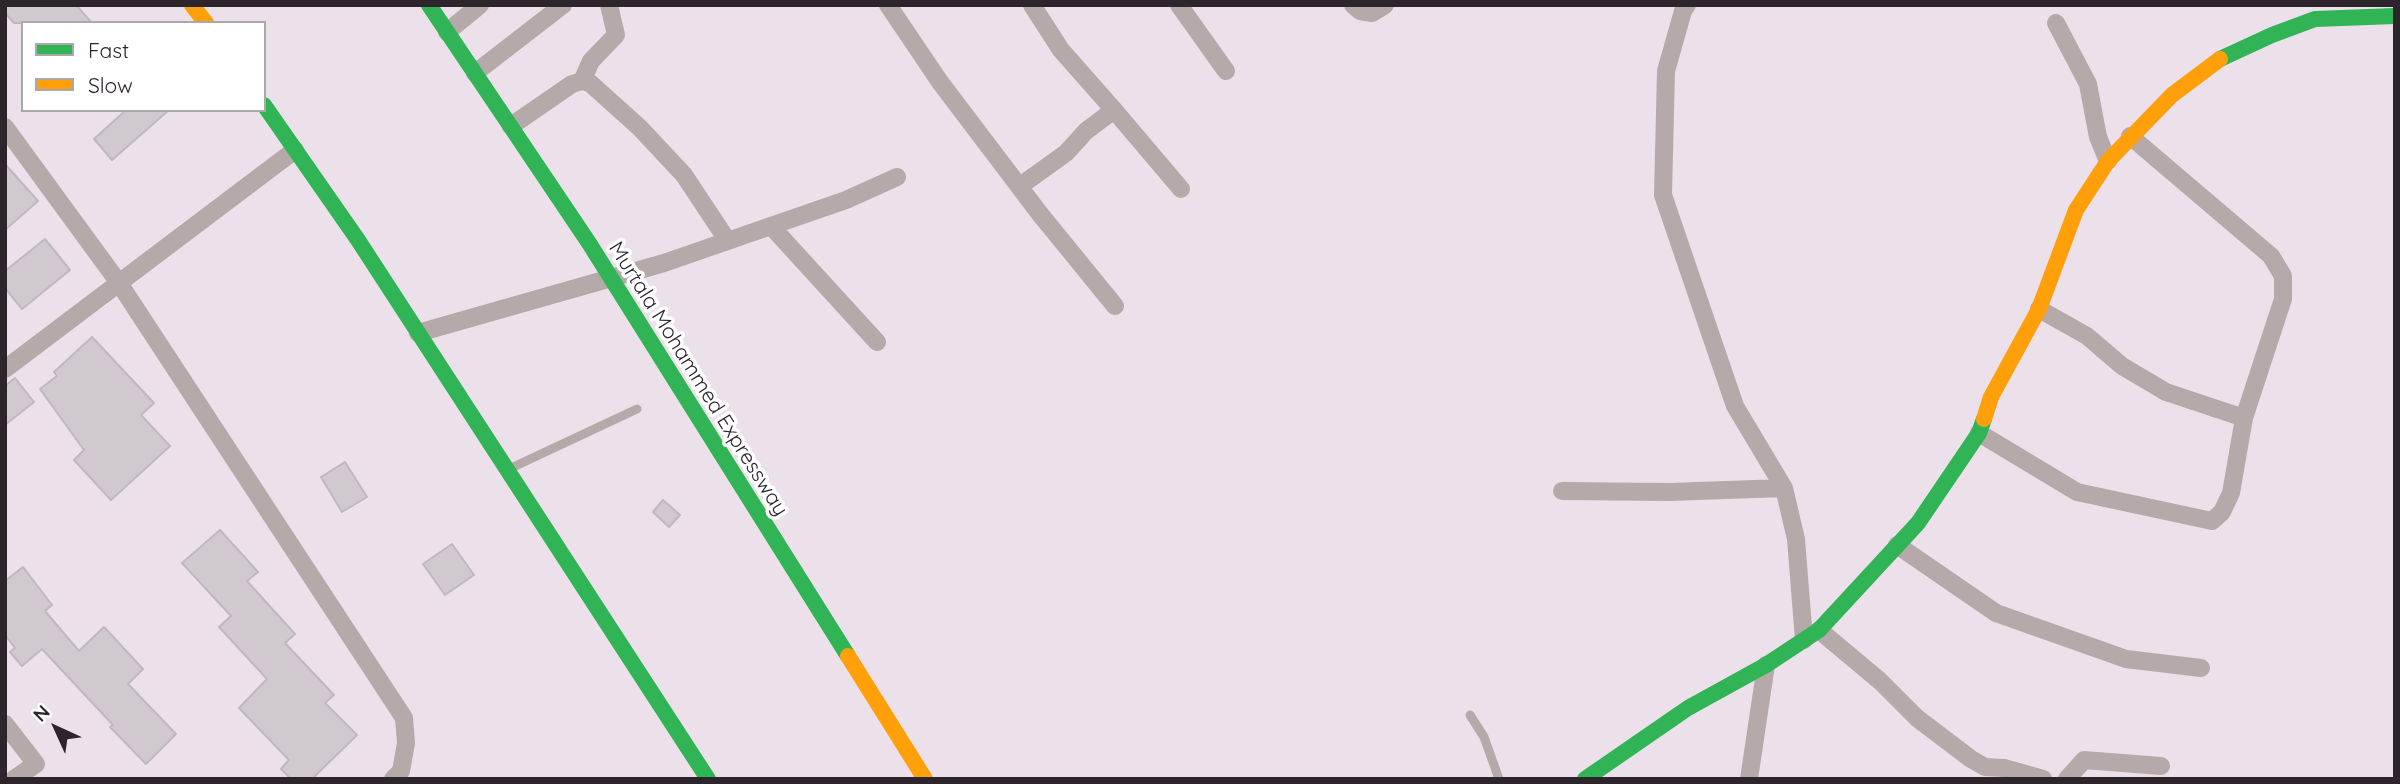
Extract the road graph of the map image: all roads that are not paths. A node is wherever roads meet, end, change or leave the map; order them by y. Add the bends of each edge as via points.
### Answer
1 (192, 5) edge
2 (429, 5) edge
3 (480, 5) edge
4 (563, 5) edge
5 (609, 5) edge
6 (888, 5) edge
7 (1032, 5) edge
8 (1179, 5) edge
9 (1353, 5) edge
10 (1385, 5) edge
11 (1687, 5) edge
12 (2314, 12) edge
13 (2395, 16) edge
14 (204, 21) edge
15 (2056, 23) dead end
16 (447, 32) junction
17 (1226, 71) dead end
18 (475, 73) junction
19 (582, 81) junction
20 (266, 108) edge
21 (1114, 110) junction
22 (511, 126) junction
23 (5, 127) edge
24 (2130, 136) junction
25 (295, 150) junction
26 (2108, 161) junction
27 (897, 177) dead end
28 (1020, 186) junction
29 (1181, 189) dead end
30 (771, 226) junction
31 (727, 240) junction
32 (611, 278) junction
33 (119, 283) junction
34 (1115, 306) dead end
35 (2039, 309) junction
36 (418, 333) junction
37 (877, 342) dead end
38 (5, 369) edge
39 (637, 409) dead end
40 (2244, 418) junction
41 (1979, 433) junction
42 (508, 470) junction
43 (1784, 488) junction
44 (1562, 491) dead end
45 (1897, 545) junction
46 (1812, 635) junction
47 (1766, 665) junction
48 (2202, 668) dead end
49 (1470, 715) dead end
50 (5, 724) edge
51 (36, 764) junction
52 (2161, 766) dead end
53 (1984, 773) edge
54 (14, 779) edge
55 (48, 779) edge
56 (393, 779) edge
57 (708, 779) edge
58 (925, 779) edge
59 (1499, 779) edge
60 (1585, 779) edge
61 (1749, 779) edge
62 (2043, 779) edge
63 (2067, 779) edge

1 - 14 main road
2 - 16 main road, Murtala Mohammed Expressway
3 - 16 street
4 - 18 street
5 - 19 street via 616,35 591,61
6 - 28 street
7 - 21 street via 1061,50
8 - 17 street
9 - 10 street via 1372,13
11 - 43 street via 1666,71 1663,195 1735,406
12 - 13 main road
12 - 24 main road via 2220,59
15 - 26 street via 2088,84 2098,137
16 - 18 main road, Murtala Mohammed Expressway
18 - 22 main road, Murtala Mohammed Expressway
19 - 22 street
19 - 31 street via 640,128 684,175
20 - 25 main road
21 - 28 street
21 - 29 street
22 - 32 main road, Murtala Mohammed Expressway
23 - 33 street
24 - 26 main road
24 - 40 street via 2271,256 2283,276 2283,299
25 - 33 street
25 - 36 main road
26 - 35 main road via 2076,210
27 - 30 street
28 - 34 street
30 - 31 street
30 - 37 street
31 - 32 street
32 - 36 street
32 - 58 main road, Murtala Mohammed Expressway
33 - 38 street
33 - 56 street via 404,718 401,771
35 - 40 street via 2087,336 2122,366 2166,392
35 - 41 main road via 1991,397
36 - 42 main road
39 - 42 lane
40 - 41 street via 2231,493 2222,513 2212,521 2077,492
41 - 45 main road via 1918,523
42 - 57 main road
43 - 44 street
43 - 46 street
45 - 46 main road
45 - 48 street via 1996,613 2126,659
46 - 47 main road
46 - 53 street via 1880,681
47 - 60 main road via 1688,708
47 - 61 street
49 - 59 lane via 1479,726
50 - 51 street
51 - 54 street
51 - 55 street
52 - 63 street via 2084,760
53 - 62 street via 2004,768

